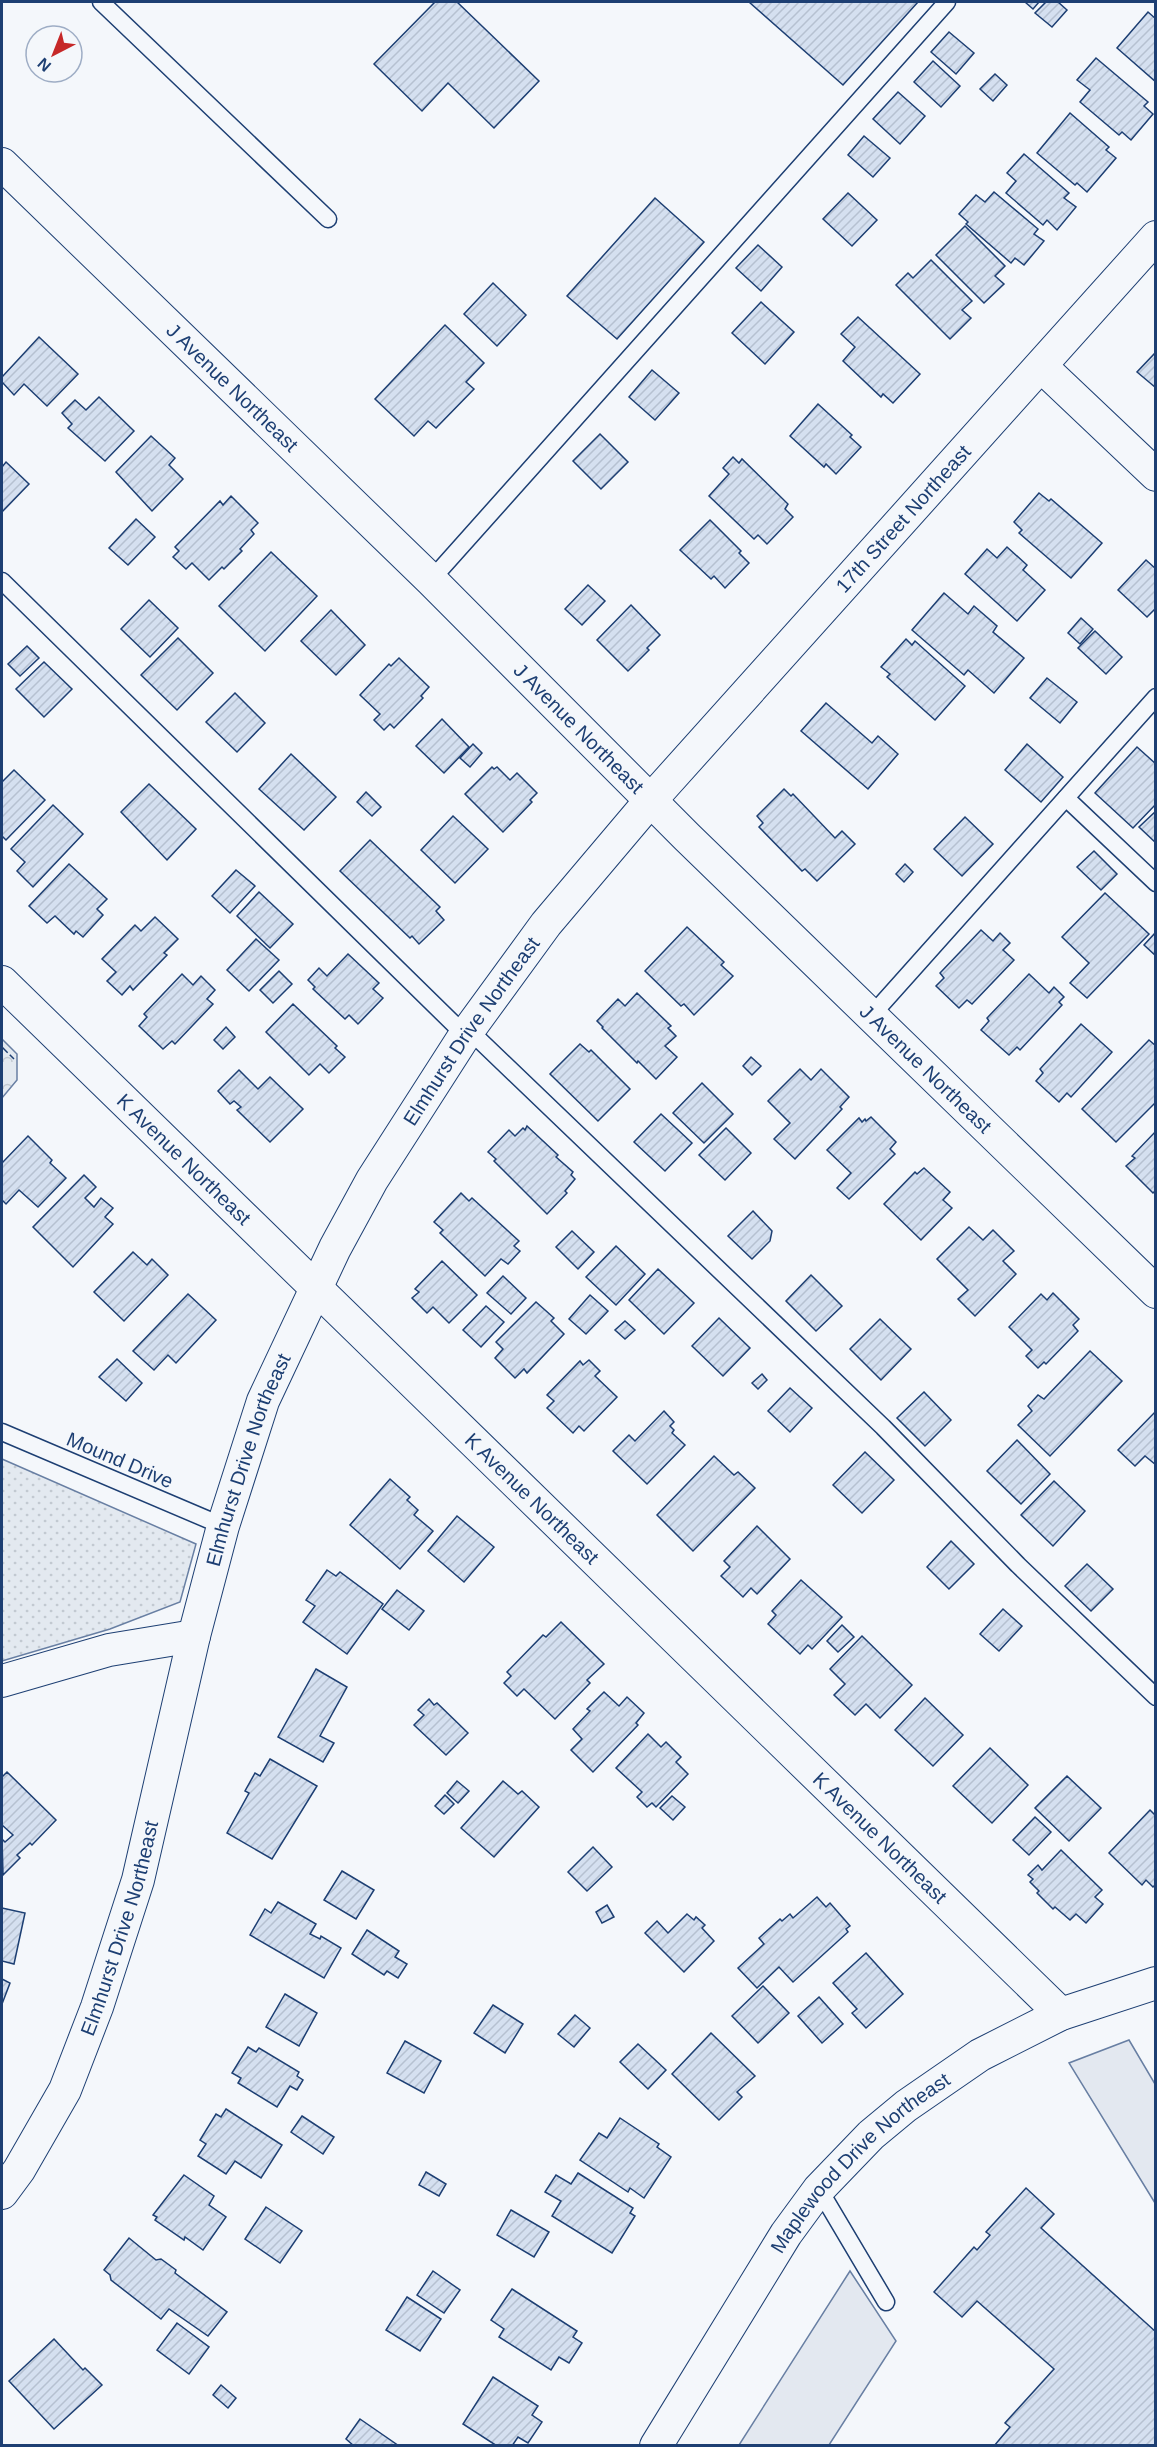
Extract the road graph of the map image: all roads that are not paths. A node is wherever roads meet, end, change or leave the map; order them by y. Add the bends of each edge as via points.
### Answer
1 (101, 2) edge
2 (947, 2) edge
3 (2, 164) edge
4 (328, 219) dead end
5 (1155, 237) edge
6 (1041, 366) junction
7 (1155, 475) edge
8 (431, 580) junction
9 (2, 581) edge
10 (1155, 697) edge
11 (1066, 798) junction
12 (650, 801) junction
13 (1155, 883) edge
14 (2, 982) edge
15 (871, 1016) junction
16 (467, 1033) junction
17 (315, 1288) junction
18 (1155, 1292) edge
19 (2, 1432) edge
20 (223, 1526) junction
21 (194, 1636) junction
22 (2, 1682) edge
23 (1155, 1697) edge
24 (1155, 1983) edge
25 (1061, 2014) junction
26 (819, 2189) junction
27 (2, 2193) edge
28 (886, 2302) dead end
29 (656, 2445) edge

1 - 4 lane
2 - 8 lane
3 - 8 street, J Avenue Northeast
5 - 6 street, 17th Street Northeast
6 - 7 street
6 - 12 street, 17th Street Northeast
8 - 12 street, J Avenue Northeast
9 - 16 lane
10 - 11 lane
11 - 13 lane
11 - 15 lane
12 - 15 street, J Avenue Northeast
12 - 16 street, Elmhurst Drive Northeast via 546,924
14 - 17 street, K Avenue Northeast
15 - 18 street, J Avenue Northeast
16 - 17 street, Elmhurst Drive Northeast via 372,1180
16 - 23 lane via 883,1427
17 - 20 street, Elmhurst Drive Northeast via 263,1401
17 - 25 street, K Avenue Northeast
19 - 20 lane, Mound Drive
20 - 21 street, Elmhurst Drive Northeast
21 - 22 street via 109,1650
21 - 27 street, Elmhurst Drive Northeast via 138,1880 98,2007 65,2090
24 - 25 street, Maplewood Drive Northeast
25 - 26 street, Maplewood Drive Northeast via 980,2055 906,2106
26 - 28 lane
26 - 29 street, Maplewood Drive Northeast via 786,2234

